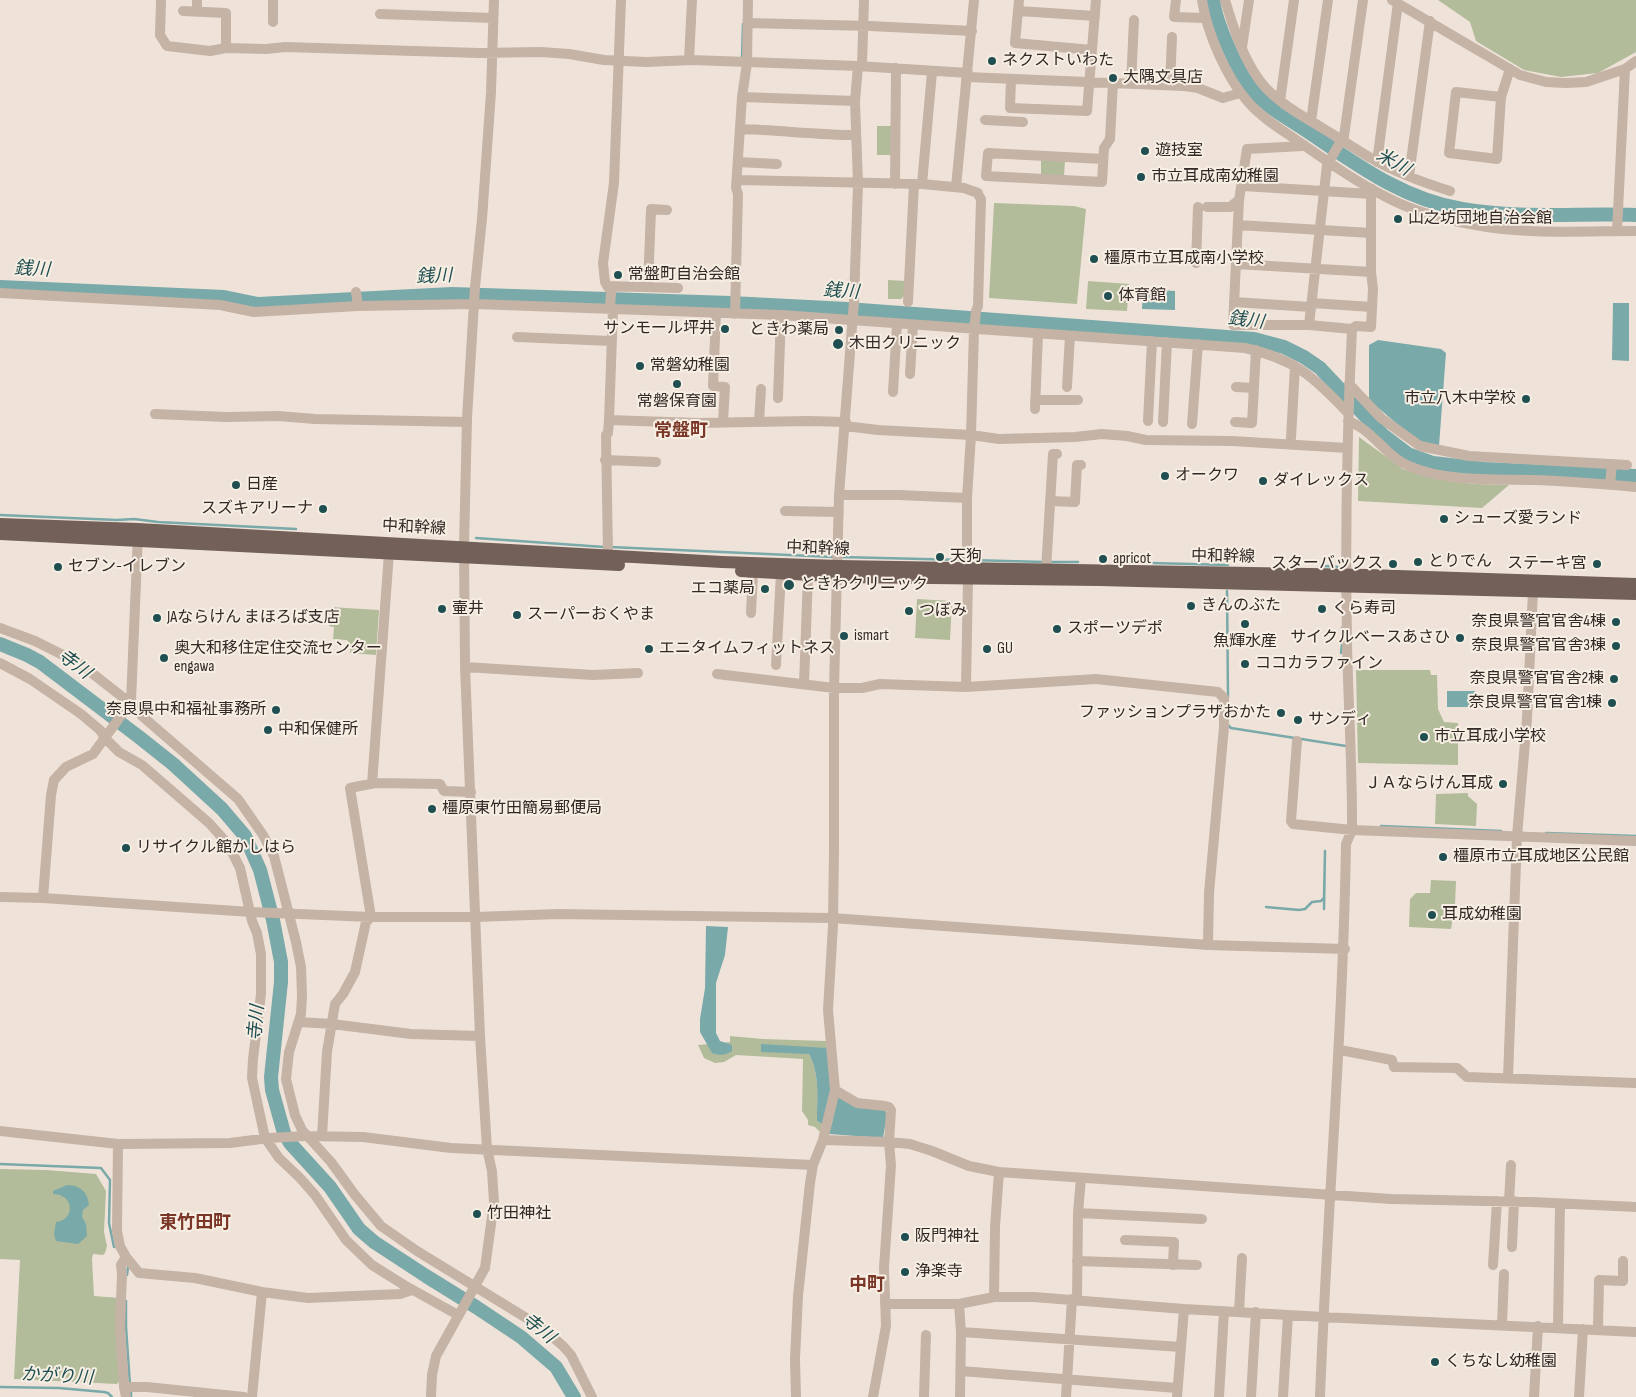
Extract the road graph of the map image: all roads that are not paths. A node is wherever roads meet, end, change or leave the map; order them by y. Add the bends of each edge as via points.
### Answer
1 (161, 0) edge
2 (197, 0) edge
3 (273, 0) edge
4 (494, 0) edge
5 (621, 0) edge
6 (692, 0) edge
7 (748, 0) edge
8 (864, 0) edge
9 (974, 0) edge
10 (1096, 0) edge
11 (1176, 0) edge
12 (1202, 0) edge
13 (1225, 0) edge
14 (1249, 0) edge
15 (1294, 0) edge
16 (1328, 0) edge
17 (1363, 0) edge
18 (1395, 2) edge
19 (1019, 5) edge
20 (184, 11) dead end
21 (196, 12) junction
22 (380, 14) dead end
23 (1095, 16) junction
24 (493, 18) junction
25 (1205, 18) junction
26 (1134, 20) dead end
27 (1430, 21) junction
28 (272, 22) dead end
29 (748, 23) junction
30 (863, 26) junction
31 (972, 31) junction
32 (1172, 37) dead end
33 (226, 48) junction
34 (1242, 48) junction
35 (1092, 50) junction
36 (493, 53) junction
37 (689, 60) junction
38 (618, 61) junction
39 (1636, 62) edge
40 (747, 63) junction
41 (860, 66) junction
42 (896, 68) junction
43 (1510, 68) junction
44 (1625, 69) junction
45 (932, 72) junction
46 (967, 75) junction
47 (1011, 79) junction
48 (1089, 82) junction
49 (1113, 83) junction
50 (1131, 84) junction
51 (1170, 85) junction
52 (1240, 93) junction
53 (742, 97) junction
54 (1502, 98) junction
55 (855, 101) junction
56 (1280, 101) junction
57 (985, 120) dead end
58 (1311, 121) junction
59 (1023, 122) dead end
60 (740, 129) junction
61 (856, 135) junction
62 (1341, 142) junction
63 (1303, 146) junction
64 (1103, 159) junction
65 (1329, 160) junction
66 (738, 162) junction
67 (1377, 162) junction
68 (777, 164) dead end
69 (1409, 176) junction
70 (737, 180) junction
71 (858, 184) junction
72 (895, 184) junction
73 (918, 184) junction
74 (1242, 186) junction
75 (956, 187) junction
76 (1324, 190) junction
77 (1450, 191) dead end
78 (1372, 192) junction
79 (1239, 200) junction
80 (667, 210) dead end
81 (1238, 225) junction
82 (1319, 230) junction
83 (1617, 230) junction
84 (1636, 231) edge
85 (1371, 233) junction
86 (1196, 263) dead end
87 (1236, 264) junction
88 (1314, 269) junction
89 (1371, 272) junction
90 (648, 287) junction
91 (678, 288) dead end
92 (609, 291) junction
93 (0, 293) edge
94 (908, 302) dead end
95 (1234, 302) junction
96 (475, 303) junction
97 (1311, 305) junction
98 (1372, 306) junction
99 (611, 308) junction
100 (735, 312) junction
101 (716, 313) junction
102 (781, 315) junction
103 (853, 318) junction
104 (897, 324) junction
105 (913, 325) junction
106 (1309, 326) junction
107 (974, 327) junction
108 (1352, 328) junction
109 (1038, 334) junction
110 (1070, 336) junction
111 (517, 337) dead end
112 (612, 341) junction
113 (1152, 341) junction
114 (1167, 342) junction
115 (1198, 344) junction
116 (1256, 350) junction
117 (1295, 366) junction
118 (910, 374) dead end
119 (1067, 387) dead end
120 (1236, 387) dead end
121 (1349, 387) junction
122 (1254, 388) junction
123 (761, 389) dead end
124 (893, 392) dead end
125 (778, 398) dead end
126 (1078, 400) dead end
127 (155, 414) dead end
128 (1348, 415) junction
129 (609, 420) junction
130 (1148, 421) dead end
131 (467, 422) junction
132 (723, 422) junction
133 (759, 422) junction
134 (1164, 422) dead end
135 (1235, 422) dead end
136 (845, 424) junction
137 (1192, 424) dead end
138 (971, 435) junction
139 (1291, 438) dead end
140 (1347, 448) junction
141 (1057, 454) dead end
142 (606, 460) junction
143 (656, 462) dead end
144 (1081, 465) dead end
145 (1627, 465) dead end
146 (1611, 466) junction
147 (1610, 483) junction
148 (1636, 487) edge
149 (839, 495) junction
150 (967, 498) junction
151 (1050, 501) junction
152 (785, 511) dead end
153 (839, 512) junction
154 (0, 524) edge
155 (0, 534) edge
156 (138, 534) junction
157 (608, 549) junction
158 (465, 552) junction
159 (389, 553) junction
160 (838, 564) junction
161 (1047, 564) junction
162 (967, 567) junction
163 (753, 572) junction
164 (781, 573) junction
165 (808, 574) junction
166 (1347, 581) junction
167 (1636, 584) edge
168 (1533, 590) junction
169 (1636, 594) edge
170 (751, 612) dead end
171 (0, 628) edge
172 (0, 663) edge
173 (776, 665) dead end
174 (465, 668) junction
175 (638, 673) dead end
176 (717, 674) dead end
177 (804, 684) junction
178 (966, 687) junction
179 (834, 688) junction
180 (129, 705) junction
181 (106, 736) junction
182 (1297, 740) dead end
183 (372, 784) junction
184 (471, 792) junction
185 (1352, 830) junction
186 (1517, 836) junction
187 (1636, 841) edge
188 (0, 897) edge
189 (43, 898) junction
190 (253, 912) junction
191 (287, 914) junction
192 (371, 917) junction
193 (476, 917) junction
194 (832, 918) junction
195 (1208, 945) junction
196 (1345, 949) junction
197 (298, 1022) junction
198 (332, 1024) junction
199 (480, 1036) junction
200 (1340, 1050) junction
201 (1508, 1078) junction
202 (1636, 1083) edge
203 (835, 1090) junction
204 (0, 1131) edge
205 (304, 1136) junction
206 (322, 1136) junction
207 (267, 1138) junction
208 (823, 1140) junction
209 (889, 1142) junction
210 (118, 1144) junction
211 (487, 1149) junction
212 (813, 1164) junction
213 (1511, 1165) dead end
214 (998, 1172) junction
215 (1081, 1178) junction
216 (1330, 1195) junction
217 (1497, 1201) junction
218 (1511, 1201) junction
219 (1560, 1204) junction
220 (1636, 1207) edge
221 (1078, 1213) junction
222 (1202, 1219) dead end
223 (1124, 1240) dead end
224 (1512, 1247) dead end
225 (126, 1257) junction
226 (1242, 1258) dead end
227 (1077, 1261) junction
228 (1623, 1261) dead end
229 (1173, 1265) junction
230 (1196, 1265) dead end
231 (1493, 1265) dead end
232 (1504, 1274) dead end
233 (475, 1287) junction
234 (412, 1290) junction
235 (262, 1292) junction
236 (994, 1297) junction
237 (1074, 1299) junction
238 (885, 1304) junction
239 (959, 1304) junction
240 (1184, 1309) junction
241 (1224, 1311) junction
242 (1239, 1312) junction
243 (1256, 1312) junction
244 (459, 1314) junction
245 (1288, 1315) junction
246 (1323, 1317) junction
247 (1502, 1325) junction
248 (1538, 1326) junction
249 (1558, 1327) junction
250 (1583, 1329) junction
251 (1598, 1330) junction
252 (961, 1332) junction
253 (1636, 1332) edge
254 (926, 1335) dead end
255 (1069, 1340) junction
256 (1181, 1347) junction
257 (961, 1371) junction
258 (1068, 1380) junction
259 (125, 1392) edge
260 (1177, 1392) edge
261 (244, 1397) edge
262 (252, 1397) edge
263 (431, 1397) edge
264 (592, 1397) edge
265 (796, 1397) edge
266 (874, 1397) edge
267 (924, 1397) edge
268 (960, 1397) edge
269 (1066, 1397) edge
270 (1219, 1397) edge
271 (1251, 1397) edge
272 (1282, 1397) edge
273 (1320, 1397) edge
274 (1534, 1397) edge
275 (1579, 1397) edge

1 - 33 street via 160,35 167,46 210,50
2 - 21 street
3 - 28 street
4 - 24 street
5 - 38 street
6 - 37 street
7 - 29 street
8 - 30 street
9 - 31 street
10 - 23 street
11 - 25 street via 1174,16
12 - 25 street
13 - 34 street
14 - 34 street
15 - 56 street
16 - 58 street
17 - 62 street via 1347,120
18 - 27 street
18 - 67 street
19 - 23 street
19 - 35 street via 1015,43
20 - 21 street
21 - 33 street via 226,13
22 - 24 street
23 - 35 street
24 - 36 street
25 - 52 street via 1224,65
26 - 50 street
27 - 43 street
27 - 69 street
29 - 30 street
29 - 40 street
30 - 31 street
30 - 41 street
31 - 46 street
32 - 51 street
33 - 36 street
34 - 56 street via 1259,80
35 - 48 street
36 - 38 street via 541,52
36 - 96 street
37 - 38 street
37 - 40 street
38 - 92 street via 614,183 603,263
39 - 44 street
40 - 41 street
40 - 53 street
41 - 42 street
41 - 55 street
42 - 45 street
42 - 72 street
43 - 44 street via 1546,82 1566,84 1586,82
43 - 54 street
44 - 83 street
45 - 46 street
45 - 73 street
46 - 47 street
46 - 75 street
47 - 48 street
47 - 48 street via 1010,108 1087,112
48 - 49 street
49 - 50 street
49 - 64 street via 1110,138 1104,148
50 - 51 street
51 - 52 street via 1198,88 1223,98
52 - 63 street via 1256,112
53 - 55 street
53 - 60 street
54 - 54 street via 1497,159 1449,153 1456,92
55 - 61 street
56 - 58 street
57 - 59 street
58 - 62 street
60 - 61 street
60 - 66 street
61 - 71 street
62 - 65 street
62 - 67 street
63 - 65 street
63 - 74 street via 1247,149
64 - 64 street via 988,153 986,176 1102,182
65 - 76 street
65 - 78 street
66 - 68 street
66 - 70 street
67 - 69 street
69 - 77 street
70 - 71 street
70 - 100 street
71 - 72 street
71 - 103 street
72 - 73 street
73 - 75 street
73 - 94 street
74 - 76 street
74 - 79 street
75 - 107 street via 978,194 981,199 978,306
76 - 78 street
76 - 82 street
78 - 83 street via 1436,216 1471,225 1509,230
78 - 85 street
79 - 81 street
79 - 86 street via 1230,207 1203,207
80 - 90 street via 651,209
81 - 82 street
81 - 87 street
82 - 85 street
82 - 88 street
83 - 84 street
85 - 89 street
87 - 88 street
87 - 95 street
88 - 89 street
88 - 97 street
89 - 98 street
90 - 91 street
90 - 92 street
92 - 99 street
93 - 96 street via 220,304 254,312 357,299
95 - 97 street
95 - 106 street via 1233,325
96 - 99 street
96 - 131 street
97 - 98 street
97 - 106 street
98 - 108 street via 1371,327
99 - 101 street
99 - 112 street
100 - 101 street
100 - 102 street
101 - 132 street via 713,386 725,387
102 - 103 street
102 - 125 street
103 - 104 street
103 - 136 street
104 - 105 street
104 - 124 street
105 - 107 street
105 - 118 street
106 - 108 street
107 - 109 street
107 - 138 street
108 - 121 street
109 - 110 street
109 - 126 street via 1035,404
110 - 113 street
110 - 119 street
111 - 112 street
112 - 129 street
113 - 114 street
113 - 130 street
114 - 115 street
114 - 134 street
115 - 116 street
115 - 137 street
116 - 117 street
116 - 122 street
117 - 128 street via 1312,377
117 - 139 street
120 - 122 street
121 - 128 street
121 - 146 street via 1381,418 1420,446 1464,455
122 - 135 street via 1252,423
123 - 133 street
127 - 131 street
128 - 140 street
128 - 147 street via 1389,454 1418,469 1462,478
129 - 132 street
129 - 142 street
131 - 158 street
132 - 133 street
133 - 136 street
136 - 138 street via 878,430
136 - 149 street
138 - 140 street via 1027,439 1102,434 1146,440
138 - 150 street
140 - 166 street
141 - 151 street via 1053,454
142 - 143 street
142 - 157 street
144 - 151 street via 1076,466 1075,502
145 - 146 street
146 - 147 street
147 - 148 street
149 - 150 street
149 - 153 street
150 - 162 street
151 - 161 street
152 - 153 street
153 - 160 street
154 - 156 main road, 中和幹線
155 - 156 main road, 中和幹線
156 - 158 main road, 中和幹線
156 - 159 main road, 中和幹線
156 - 180 street
157 - 158 main road, 中和幹線
157 - 160 main road, 中和幹線
158 - 159 main road, 中和幹線
158 - 163 main road, 中和幹線
158 - 174 street
159 - 183 street
160 - 162 main road, 中和幹線
160 - 165 main road, 中和幹線
160 - 179 street
161 - 162 main road, 中和幹線
161 - 166 main road, 中和幹線
162 - 166 main road, 中和幹線
162 - 178 street
163 - 164 main road, 中和幹線
163 - 170 street
164 - 165 main road, 中和幹線
164 - 173 street
165 - 177 street
166 - 167 main road, 中和幹線
166 - 168 main road, 中和幹線
166 - 185 street
168 - 169 main road, 中和幹線
168 - 186 street
171 - 180 street via 79,663
172 - 181 street via 64,701
174 - 175 street via 593,675
174 - 184 street
176 - 177 street
177 - 179 street
178 - 179 street via 880,684
178 - 195 street via 1096,679 1218,692 1224,698
179 - 194 street
180 - 181 street
180 - 191 street via 238,799 274,856
181 - 189 street via 93,754 66,767 54,780
181 - 190 street via 120,752 142,765 209,823 228,844 240,868
182 - 185 street via 1291,821 1294,824
183 - 184 street via 440,784 444,791
183 - 192 street via 350,788
184 - 193 street
185 - 186 street
185 - 196 street via 1346,844
186 - 187 street
186 - 201 street
188 - 189 street
189 - 190 street
190 - 191 street
190 - 207 street via 262,966 252,1078
191 - 192 street
191 - 197 street via 301,967 302,996
192 - 193 street
192 - 198 street via 366,922 355,972 335,1004
193 - 194 street via 558,914
193 - 199 street
194 - 195 street
194 - 203 street via 828,1010
195 - 196 street
196 - 200 street
197 - 198 street
197 - 205 street via 289,1052 286,1079
198 - 199 street via 412,1034
198 - 206 street
199 - 211 street
200 - 201 street via 1392,1060 1394,1067 1457,1068 1467,1077
200 - 216 street
201 - 202 street
203 - 208 street
203 - 209 street via 857,1102 889,1107
204 - 210 street
205 - 206 street
205 - 207 street
205 - 233 street via 331,1162 381,1226
206 - 211 street
207 - 210 street via 230,1143
207 - 234 street via 278,1158 315,1195 346,1240 372,1265
208 - 209 street
208 - 212 street
209 - 214 street via 926,1148 964,1164
209 - 238 street via 891,1165 884,1268
210 - 225 street via 117,1230
211 - 212 street
211 - 233 street via 494,1182 494,1202 485,1268
212 - 265 street via 800,1271
213 - 218 street
214 - 215 street
214 - 236 street
215 - 216 street
215 - 221 street
216 - 217 street
216 - 246 street
217 - 218 street
217 - 231 street
218 - 219 street
218 - 224 street
219 - 220 street
219 - 249 street
221 - 222 street
221 - 227 street
223 - 229 street via 1174,1242
225 - 235 street via 139,1273 195,1278
225 - 259 street via 121,1265 120,1327
226 - 242 street
227 - 229 street
227 - 237 street
228 - 251 street via 1623,1281 1599,1280
229 - 230 street
232 - 247 street
233 - 244 street
233 - 264 street via 541,1327 563,1346 571,1355
234 - 235 street via 400,1294 324,1298
234 - 244 street
235 - 262 street
236 - 237 street
236 - 239 street
237 - 240 street
237 - 255 street
238 - 239 street
238 - 266 street via 886,1333
239 - 252 street
240 - 241 street
240 - 256 street
241 - 242 street
241 - 270 street
242 - 243 street
243 - 245 street
243 - 271 street
244 - 263 street via 436,1356
245 - 246 street
245 - 272 street
246 - 247 street
246 - 273 street
247 - 248 street
248 - 249 street
248 - 274 street
249 - 250 street
250 - 251 street
250 - 275 street
251 - 253 street
252 - 255 street
252 - 257 street
254 - 267 street
255 - 256 street
255 - 258 street
256 - 260 street
257 - 258 street
257 - 268 street
258 - 260 street
258 - 269 street
259 - 261 street via 147,1387

